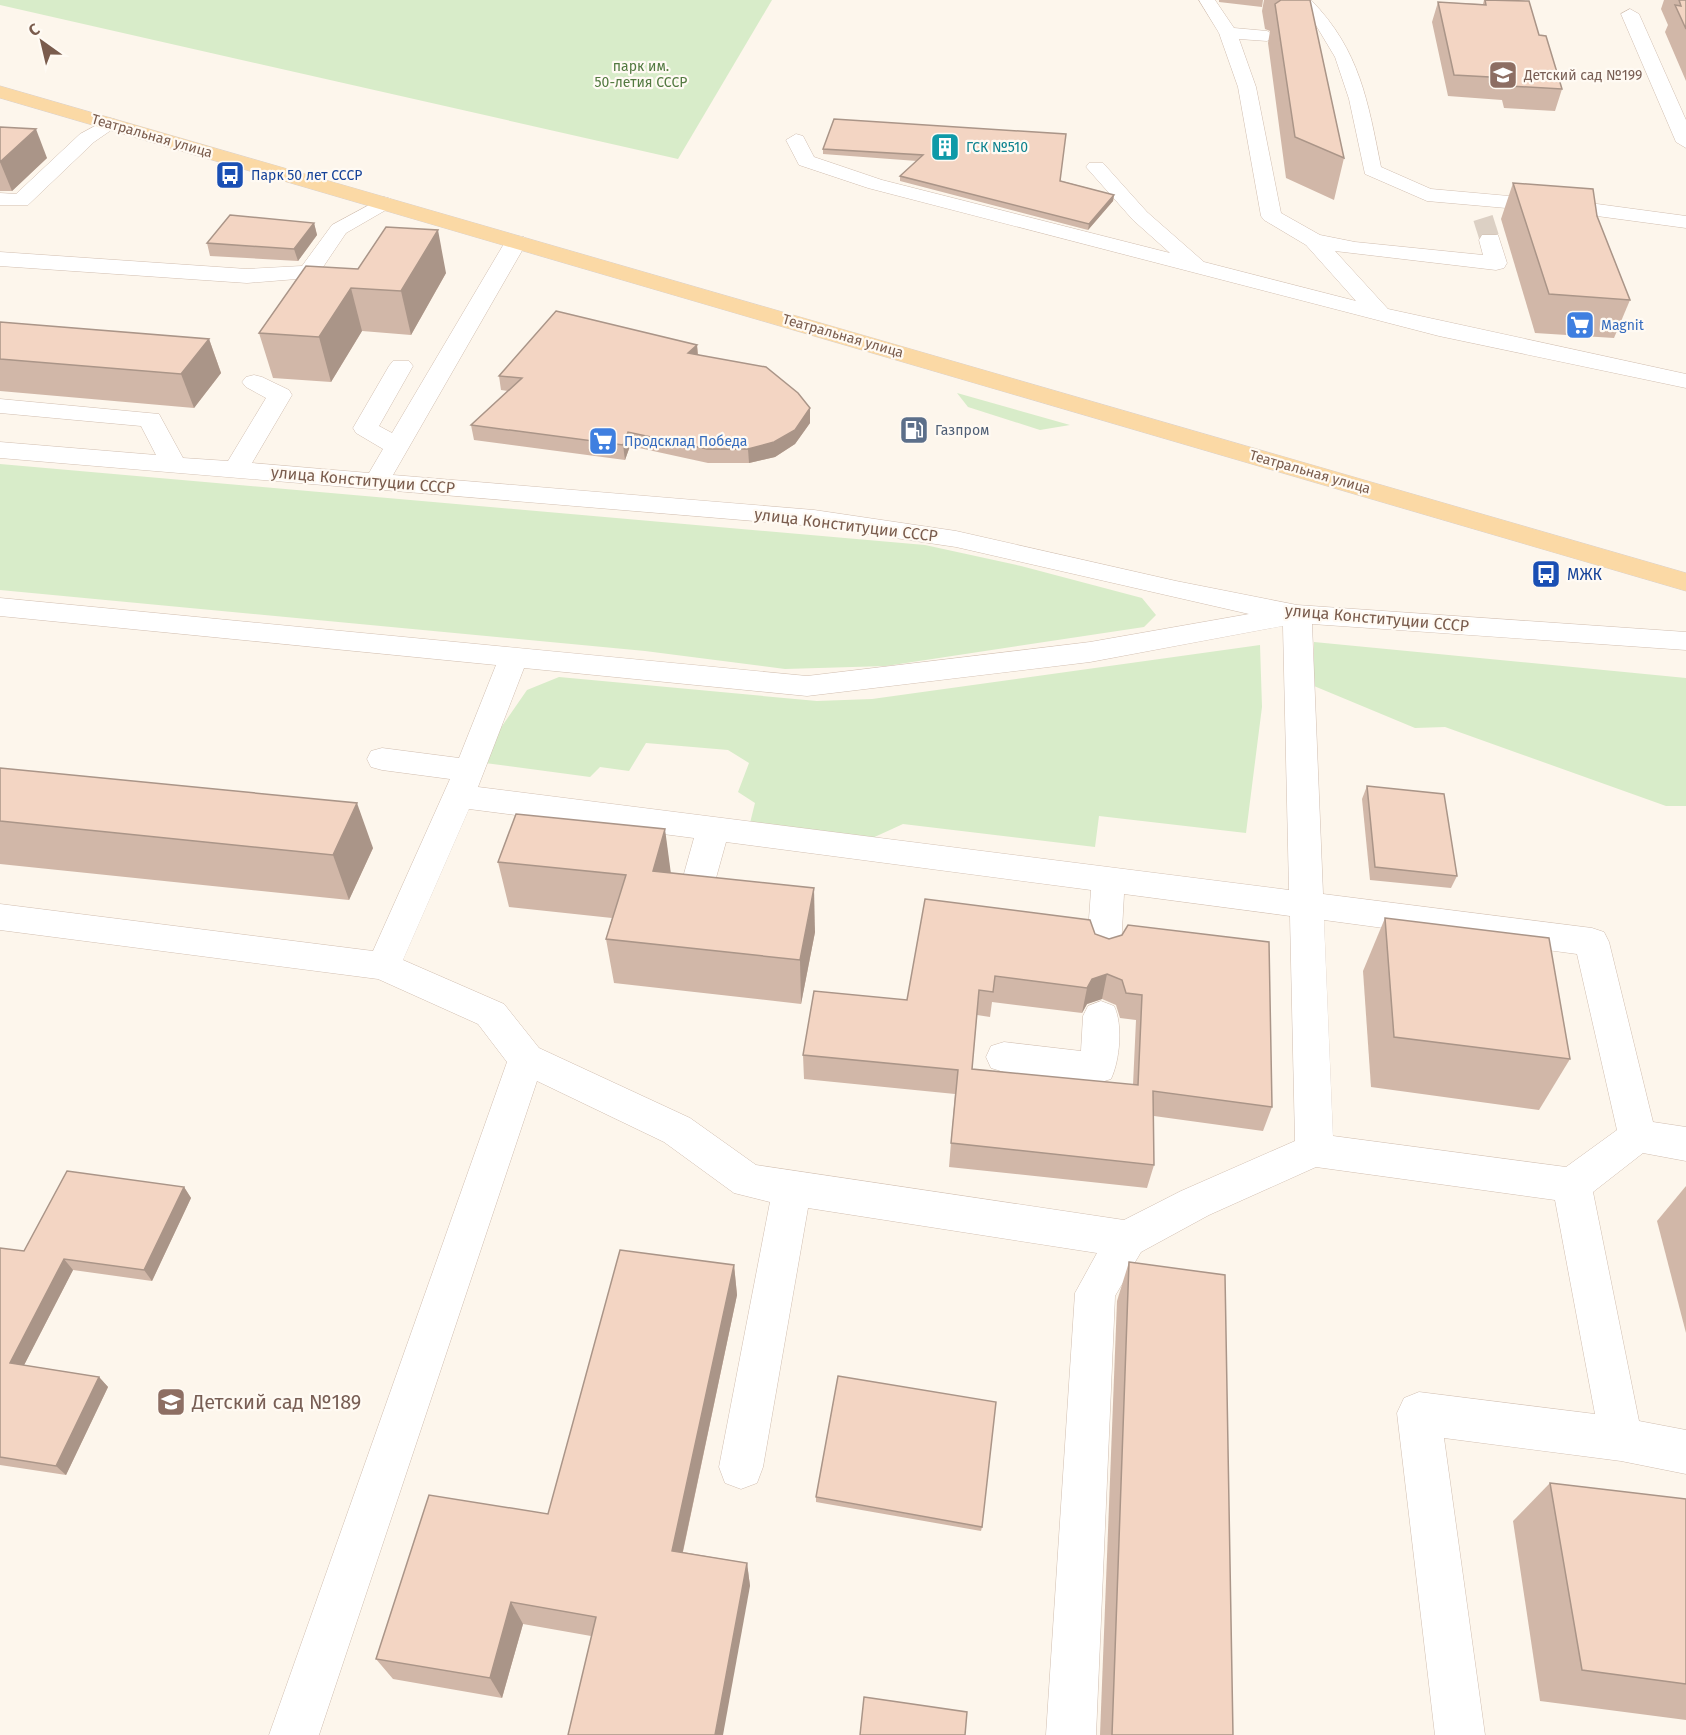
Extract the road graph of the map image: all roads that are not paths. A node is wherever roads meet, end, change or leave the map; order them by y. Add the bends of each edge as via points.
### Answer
1 (1207, 0) edge
2 (1302, 0) edge
3 (1630, 14) dead end
4 (1228, 33) junction
5 (1267, 36) dead end
6 (1314, 40) edge
7 (1338, 42) junction
8 (0, 92) edge
9 (110, 124) junction
10 (796, 140) dead end
11 (1686, 142) edge
12 (54, 147) dead end
13 (76, 150) junction
14 (1096, 167) dead end
15 (0, 199) edge
16 (384, 203) junction
17 (1686, 222) edge
18 (316, 227) dead end
19 (339, 229) junction
20 (1314, 240) junction
21 (1490, 240) tunnel mouth
22 (516, 242) junction
23 (0, 259) edge
24 (1199, 267) junction
25 (1379, 313) junction
26 (400, 366) dead end
27 (1686, 381) edge
28 (254, 382) dead end
29 (0, 406) edge
30 (396, 446) junction
31 (0, 450) edge
32 (173, 463) junction
33 (237, 468) junction
34 (377, 481) junction
35 (1686, 582) edge
36 (0, 607) edge
37 (1297, 614) junction
38 (1686, 641) edge
39 (513, 658) junction
40 (382, 759) dead end
41 (464, 783) junction
42 (714, 829) junction
43 (1107, 879) junction
44 (763, 896) edge
45 (1306, 904) junction
46 (0, 917) edge
47 (1104, 948) edge
48 (382, 966) junction
49 (1101, 1016) edge
50 (1004, 1057) dead end
51 (526, 1059) junction
52 (1637, 1136) junction
53 (1686, 1144) edge
54 (1314, 1150) junction
55 (1572, 1185) junction
56 (792, 1187) junction
57 (1127, 1239) junction
58 (1621, 1439) junction
59 (1686, 1452) edge
60 (741, 1467) dead end
61 (294, 1735) edge
62 (1071, 1735) edge
63 (1460, 1735) edge

1 - 4 street
2 - 7 street
3 - 11 street
4 - 5 street
4 - 20 street via 1247,87 1271,216
6 - 7 street
7 - 17 street via 1352,71 1372,170 1428,195 1481,209 1597,210
8 - 9 main road, Театральная улица
9 - 13 street
9 - 16 main road, Театральная улица
10 - 24 street via 806,161 875,184
12 - 13 street
13 - 15 street via 21,201
14 - 24 street via 1140,216
16 - 19 street
16 - 22 main road, Театральная улица
18 - 19 street
19 - 23 street via 309,271 284,275 247,276
20 - 21 street via 1496,263
20 - 25 street
22 - 30 street
22 - 35 main road, Театральная улица
24 - 25 street
25 - 27 street
26 - 30 street via 365,428
28 - 33 street via 280,395
29 - 32 street via 150,419
30 - 34 street
31 - 32 street, улица Конституции СССР
32 - 33 street, улица Конституции СССР
33 - 34 street, улица Конституции СССР
34 - 37 street, улица Конституции СССР via 885,527 956,538
36 - 39 street
37 - 38 street, улица Конституции СССР
37 - 39 street via 1090,652 807,686
37 - 45 street
39 - 41 street
40 - 41 street
41 - 42 street
41 - 48 street
42 - 43 street
42 - 44 street via 697,888
43 - 45 street
43 - 47 street
45 - 52 street via 1592,942
45 - 54 street
46 - 48 street
48 - 51 street via 491,1014
49 - 50 street via 1098,1068
51 - 56 street via 677,1130 748,1181
51 - 61 street
52 - 53 street
52 - 55 street
54 - 55 street
54 - 57 street
55 - 58 street
56 - 57 street
56 - 60 street
57 - 62 street via 1095,1293
58 - 59 street
58 - 63 street via 1419,1413

